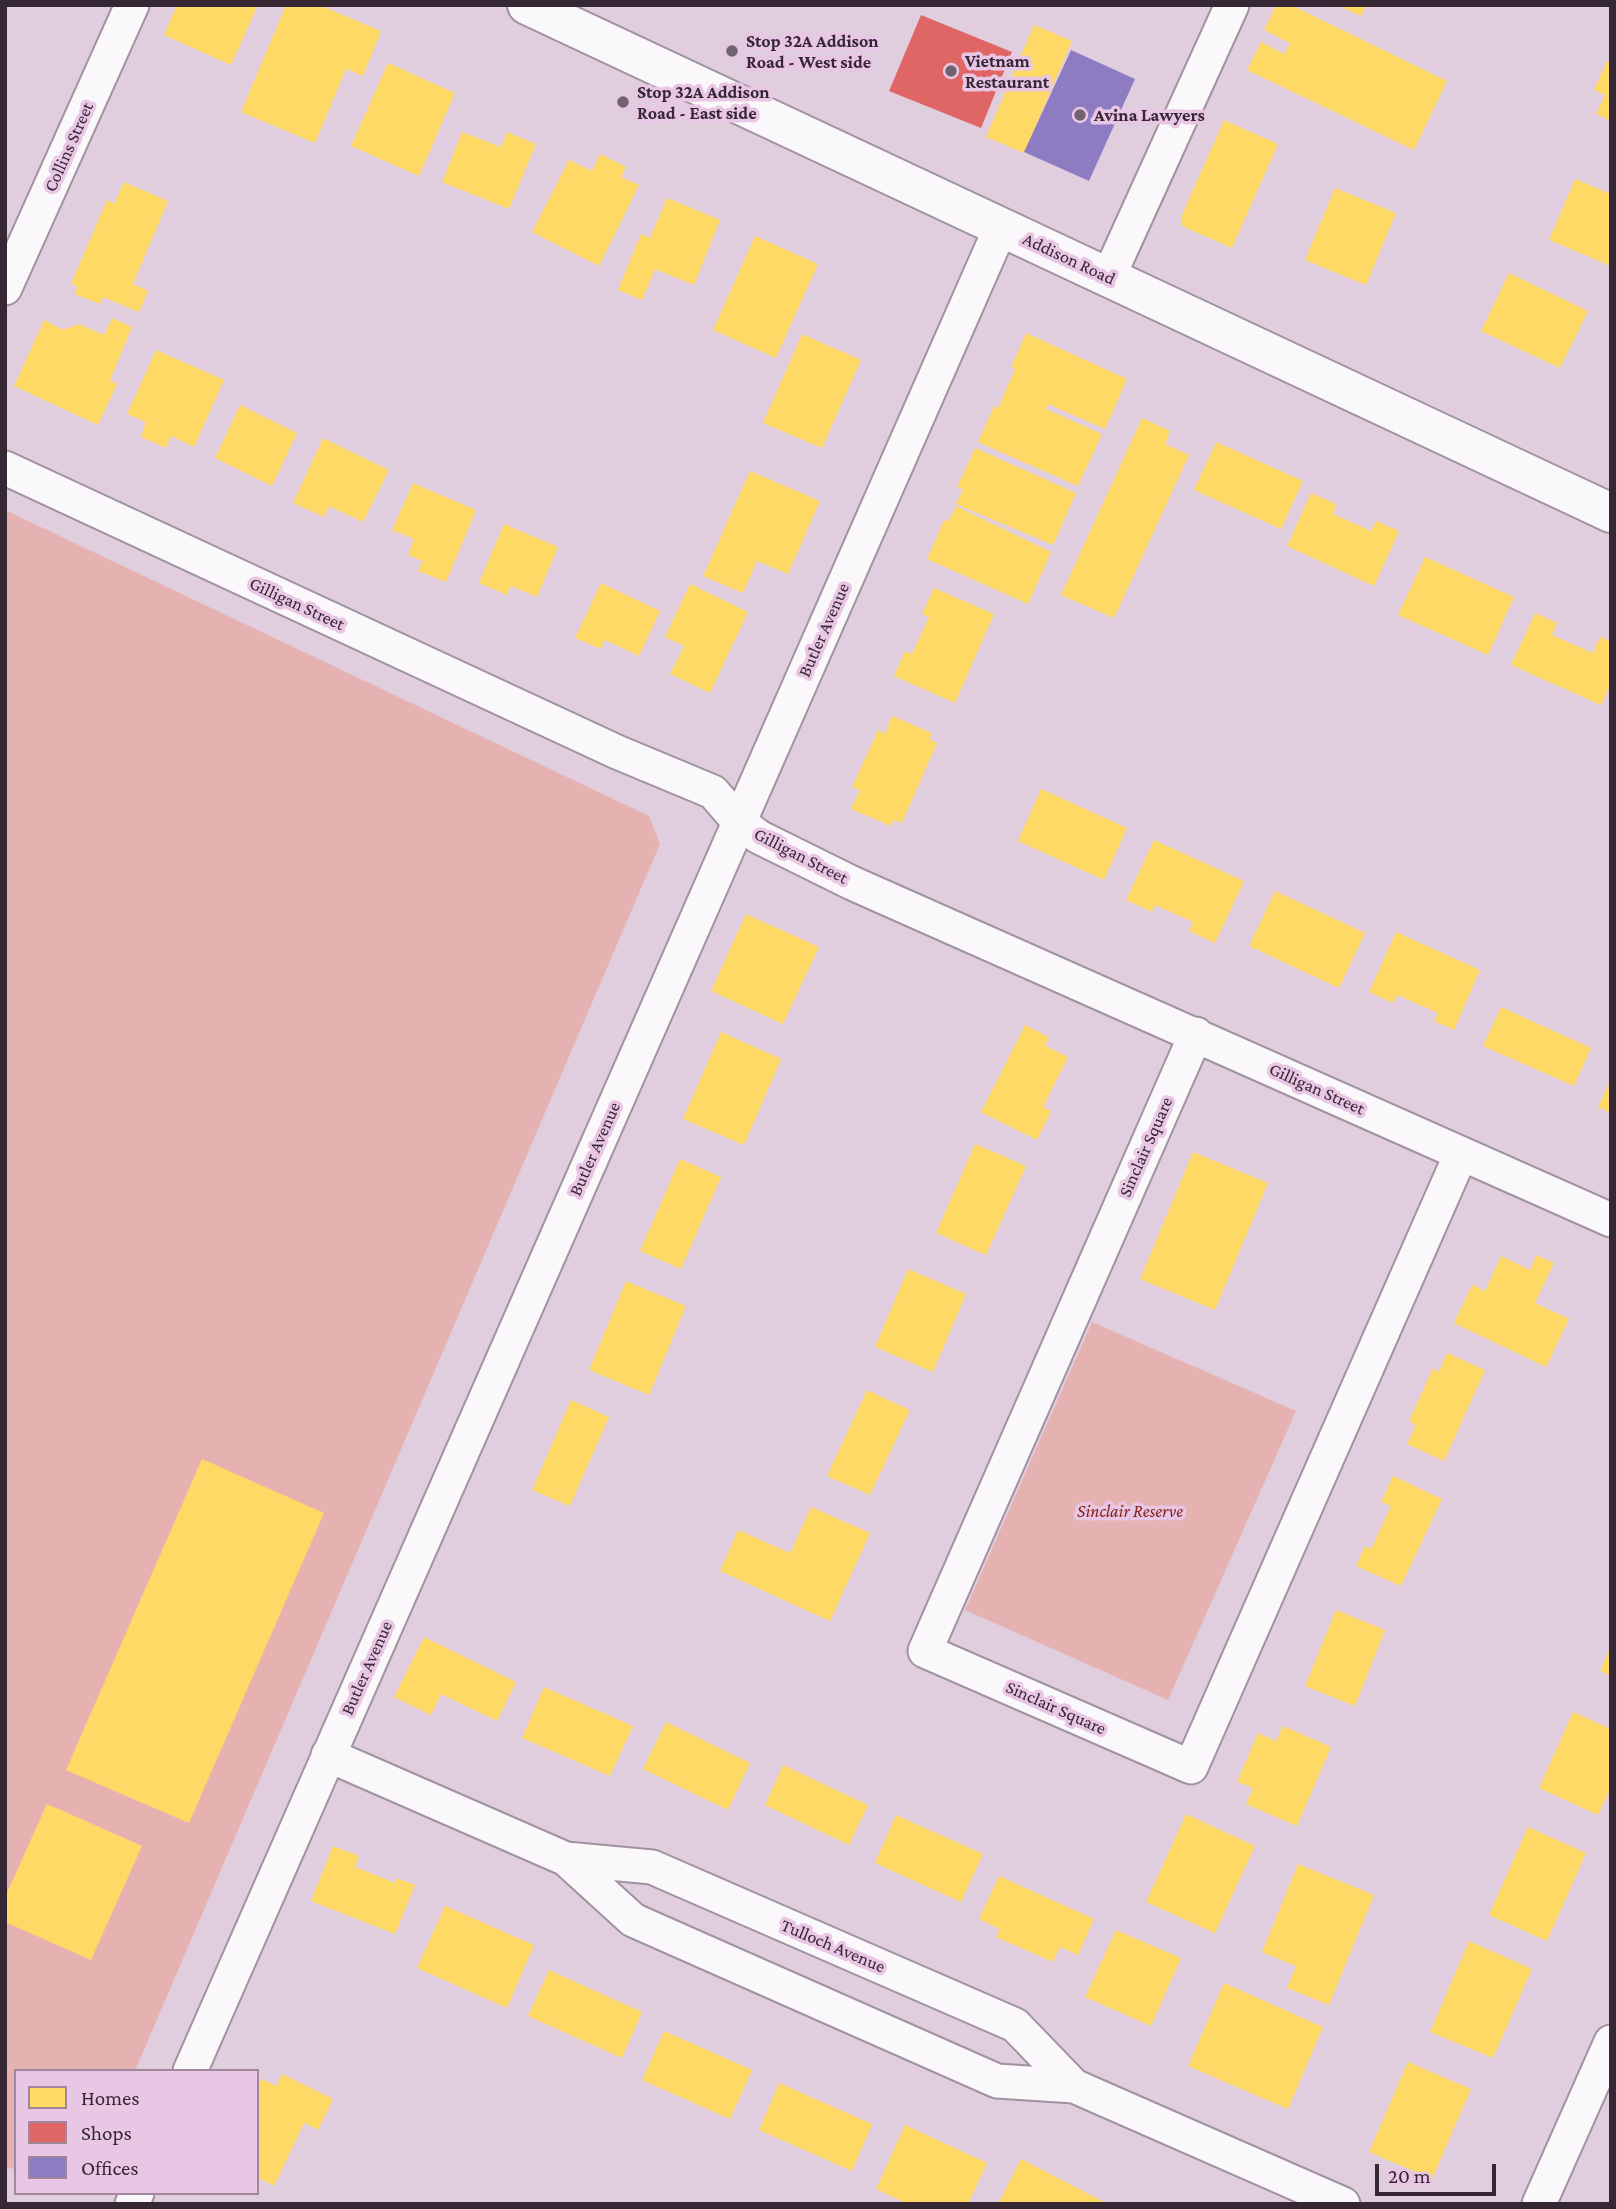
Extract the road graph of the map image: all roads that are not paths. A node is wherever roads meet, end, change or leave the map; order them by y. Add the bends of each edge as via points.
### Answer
1 (132, 5) edge
2 (527, 5) edge
3 (1232, 5) edge
4 (1001, 227) junction
5 (1108, 278) junction
6 (5, 288) edge
7 (5, 468) edge
8 (1611, 513) edge
9 (739, 822) junction
10 (1196, 1034) junction
11 (1461, 1154) junction
12 (1611, 1220) edge
13 (328, 1755) junction
14 (566, 1859) junction
15 (1611, 2042) edge
16 (191, 2069) edge
17 (1074, 2086) junction
18 (1342, 2204) edge
19 (1539, 2204) edge

1 - 6 street, Collins Street
2 - 4 main road, Addison Road
3 - 5 street
4 - 5 main road, Addison Road
4 - 9 street, Butler Avenue
5 - 8 main road, Addison Road
7 - 9 street, Gilligan Street via 713,793
9 - 10 street, Gilligan Street via 759,837 852,883
9 - 13 street, Butler Avenue
10 - 11 street, Gilligan Street
10 - 11 street, Sinclair Square via 925,1651 1191,1767
11 - 12 street, Gilligan Street
13 - 14 street, Tulloch Avenue
13 - 16 street, Butler Avenue
14 - 17 street, Tulloch Avenue via 633,1920 998,2081
14 - 17 street, Tulloch Avenue via 652,1867 1015,2025
15 - 19 street
17 - 18 street, Tulloch Avenue

